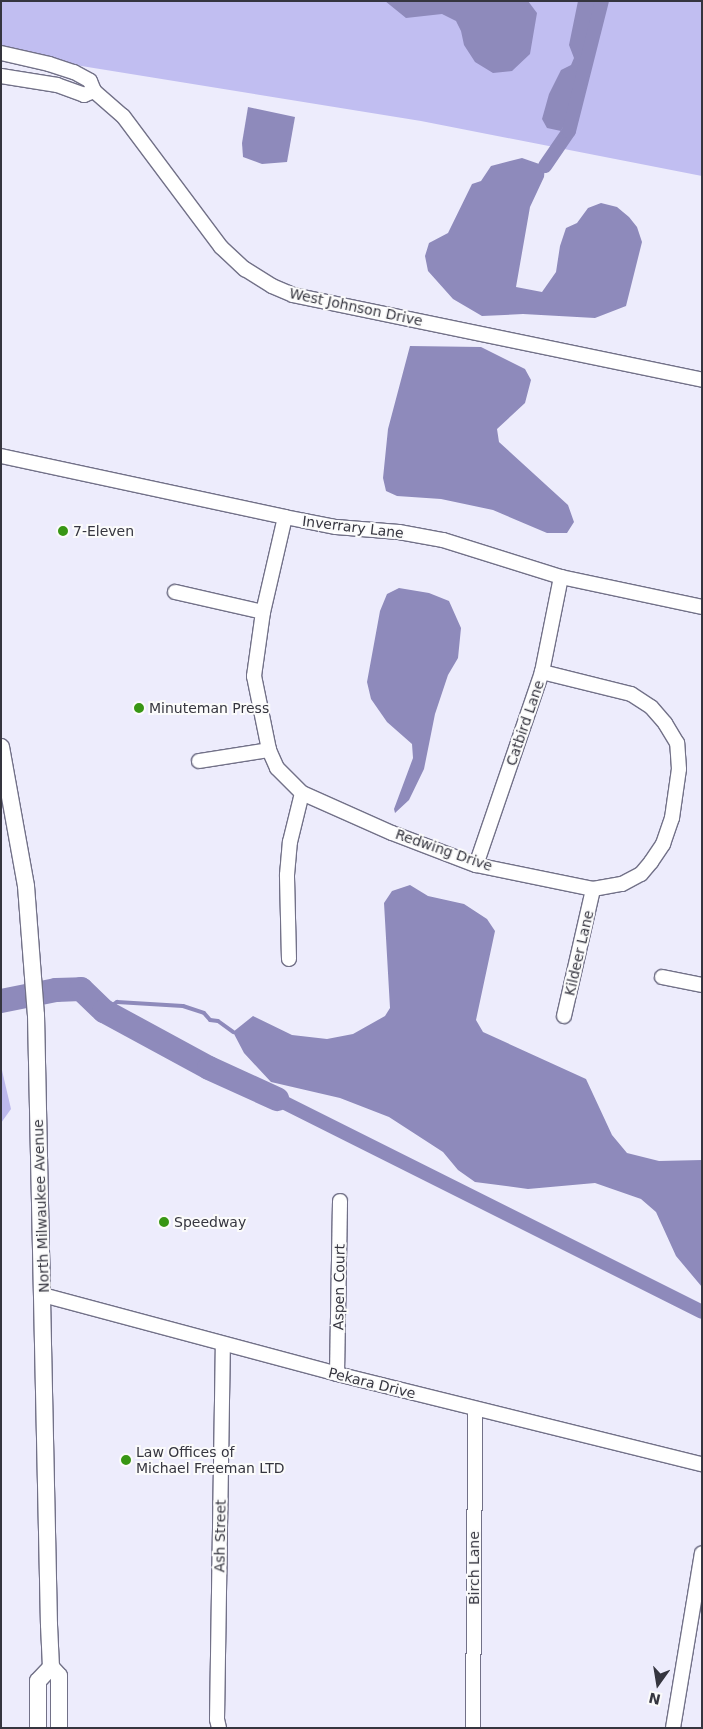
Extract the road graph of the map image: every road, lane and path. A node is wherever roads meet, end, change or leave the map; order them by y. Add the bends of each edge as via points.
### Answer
1 (1, 53) edge
2 (1, 76) edge
3 (94, 91) junction
4 (702, 380) edge
5 (1, 456) edge
6 (285, 518) junction
7 (561, 577) junction
8 (175, 592) dead end
9 (702, 608) edge
10 (263, 612) junction
11 (542, 672) junction
12 (1, 747) edge
13 (269, 750) junction
14 (199, 761) dead end
15 (302, 793) junction
16 (476, 865) junction
17 (593, 889) junction
18 (289, 959) dead end
19 (662, 977) dead end
20 (702, 984) edge
21 (564, 1016) dead end
22 (340, 1201) dead end
23 (43, 1295) junction
24 (223, 1345) junction
25 (337, 1374) junction
26 (475, 1409) junction
27 (702, 1464) edge
28 (702, 1553) edge
29 (51, 1667) junction
30 (38, 1728) edge
31 (59, 1728) edge
32 (219, 1728) edge
33 (472, 1728) edge
34 (673, 1728) edge

1 - 3 street, West Johnson Drive via 38,60 74,72 90,81
2 - 3 street via 57,85 84,94
3 - 4 street, West Johnson Drive via 124,116 221,247 245,269 272,286 292,295
5 - 6 street, Inverrary Lane
6 - 7 street, Inverrary Lane via 443,540
6 - 10 street, Redwing Drive
7 - 9 street, Inverrary Lane
7 - 11 street, Catbird Lane
8 - 10 street
10 - 13 street, Redwing Drive via 254,676
11 - 16 street, Catbird Lane
11 - 17 street, Redwing Drive via 631,694 665,723 677,744 679,769 672,818 663,844 641,874 622,884
12 - 23 main road, North Milwaukee Avenue via 26,886 36,1015
13 - 14 street
13 - 15 street, Redwing Drive via 278,768
15 - 16 street, Redwing Drive via 392,833
15 - 18 street via 290,842 287,875
16 - 17 street, Redwing Drive
17 - 21 street, Kildeer Lane
19 - 20 street
22 - 25 street, Aspen Court
23 - 24 street, Pekara Drive
23 - 29 main road, North Milwaukee Avenue
24 - 25 street, Pekara Drive
24 - 32 street, Ash Street
25 - 26 street, Pekara Drive
26 - 27 street, Pekara Drive
26 - 33 street, Birch Lane
28 - 34 street
29 - 30 main road via 38,1681
29 - 31 main road, North Milwaukee Avenue via 59,1676

